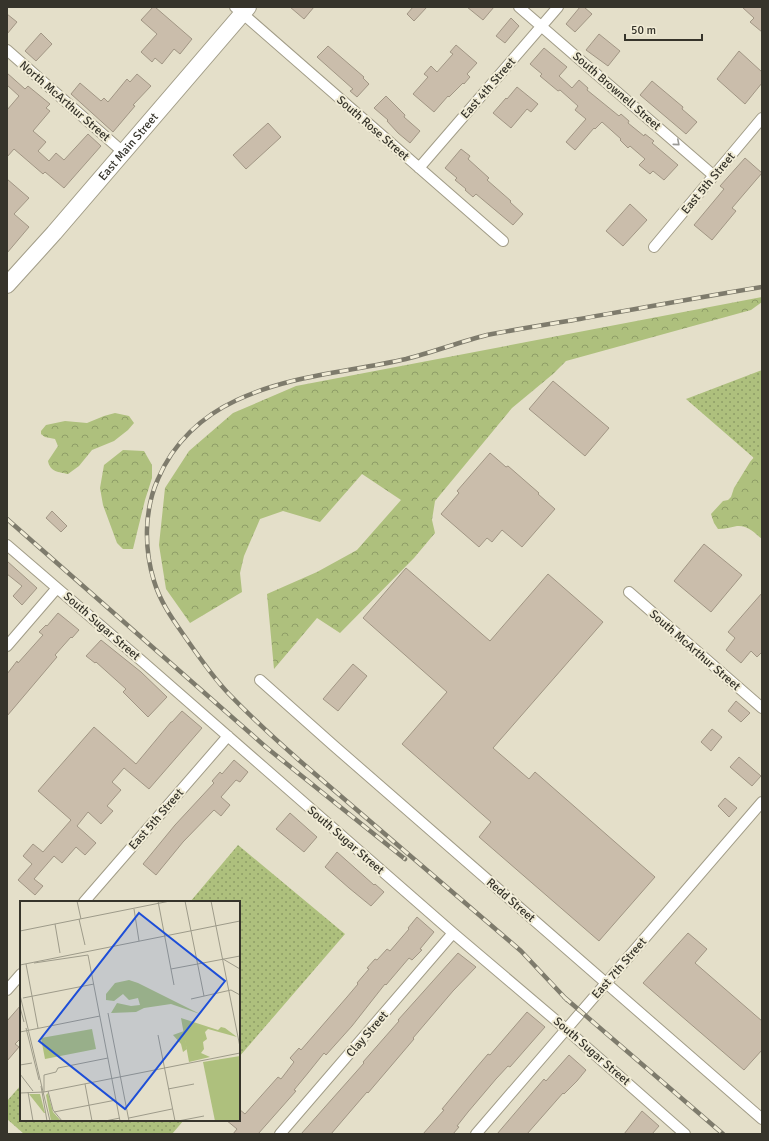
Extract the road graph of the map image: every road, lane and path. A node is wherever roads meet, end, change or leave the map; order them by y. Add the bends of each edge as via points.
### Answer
1 (520, 7) edge
2 (558, 7) edge
3 (242, 9) edge
4 (542, 25) junction
5 (7, 50) edge
6 (762, 118) edge
7 (123, 152) junction
8 (419, 168) junction
9 (713, 175) junction
10 (503, 241) dead end
11 (654, 247) dead end
12 (7, 285) edge
13 (7, 545) edge
14 (57, 588) junction
15 (629, 592) dead end
16 (7, 646) edge
17 (260, 680) dead end
18 (762, 708) edge
19 (228, 736) junction
20 (762, 802) edge
21 (85, 901) edge
22 (453, 933) junction
23 (20, 975) edge
24 (606, 982) junction
25 (7, 990) edge
26 (566, 1029) junction
27 (762, 1119) edge
28 (680, 1132) edge
29 (280, 1134) edge
30 (476, 1134) edge

1 - 4 street, South Brownell Street
2 - 4 street, East 4th Street
3 - 7 main road, East Main Street
3 - 8 street, South Rose Street via 307,71
4 - 8 street, East 4th Street
4 -> 9 street, South Brownell Street
5 - 7 street, North McArthur Street
6 - 9 street, East 5th Street
7 - 12 main road, East Main Street
8 - 10 street, South Rose Street
9 - 11 street, East 5th Street
13 - 14 street, South Sugar Street
14 - 16 street
14 - 19 street, South Sugar Street
15 - 18 street, South McArthur Street
17 - 24 street, Redd Street
19 - 21 street, East 5th Street
19 - 22 street, South Sugar Street
20 - 24 street, East 7th Street
22 - 26 street, South Sugar Street
22 - 29 street, Clay Street
23 - 25 street
24 - 26 street, East 7th Street
24 - 27 street, Redd Street
26 - 28 street, South Sugar Street
26 - 30 street, East 7th Street

